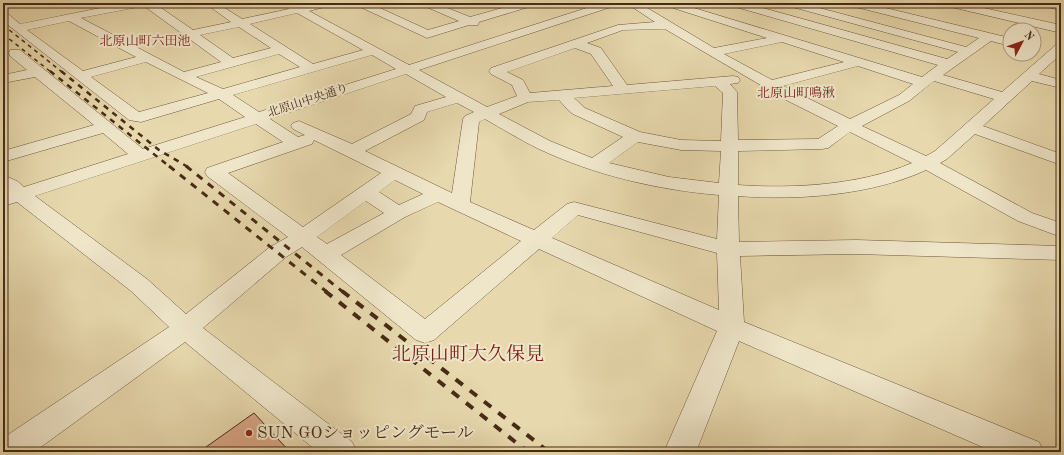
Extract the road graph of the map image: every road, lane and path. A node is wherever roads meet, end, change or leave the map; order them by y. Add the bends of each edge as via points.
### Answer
1 (84, 3) edge
2 (141, 3) edge
3 (147, 3) edge
4 (210, 3) edge
5 (287, 3) edge
6 (328, 3) edge
7 (360, 3) edge
8 (426, 3) edge
9 (531, 3) edge
10 (613, 3) edge
11 (631, 3) edge
12 (733, 3) edge
13 (789, 3) edge
14 (854, 3) edge
15 (947, 3) edge
16 (960, 3) edge
17 (1041, 3) edge
18 (681, 4) edge
19 (491, 6) dead end
20 (1061, 7) edge
21 (299, 10) junction
22 (504, 11) junction
23 (96, 12) junction
24 (650, 14) junction
25 (832, 14) junction
26 (3, 15) edge
27 (70, 18) junction
28 (469, 21) junction
29 (241, 23) junction
30 (669, 25) junction
31 (812, 25) junction
32 (1061, 26) edge
33 (1061, 29) edge
34 (15, 31) junction
35 (191, 34) junction
36 (509, 37) junction
37 (988, 37) junction
38 (784, 39) junction
39 (1002, 40) edge
40 (575, 43) junction
41 (281, 50) junction
42 (372, 51) junction
43 (968, 51) junction
44 (1054, 51) edge
45 (548, 52) junction
46 (712, 52) junction
47 (15, 53) dead end
48 (147, 58) junction
49 (859, 62) junction
50 (231, 63) junction
51 (948, 64) junction
52 (310, 68) junction
53 (408, 69) junction
54 (38, 72) junction
55 (82, 76) junction
56 (184, 76) junction
57 (1031, 76) junction
58 (3, 79) edge
59 (928, 79) junction
60 (764, 81) junction
61 (720, 82) junction
62 (1061, 84) edge
63 (623, 90) junction
64 (221, 94) junction
65 (563, 95) junction
66 (458, 98) junction
67 (525, 98) junction
68 (1006, 98) junction
69 (485, 113) junction
70 (257, 118) junction
71 (849, 126) junction
72 (106, 127) junction
73 (972, 127) junction
74 (297, 135) junction
75 (635, 136) junction
76 (730, 145) junction
77 (352, 151) junction
78 (140, 156) junction
79 (3, 157) edge
80 (1061, 160) edge
81 (926, 163) junction
82 (595, 165) junction
83 (394, 173) junction
84 (3, 181) edge
85 (729, 190) junction
86 (366, 192) junction
87 (438, 194) junction
88 (12, 198) edge
89 (460, 205) junction
90 (398, 213) junction
91 (1061, 230) edge
92 (303, 237) junction
93 (536, 240) junction
94 (728, 249) junction
95 (1061, 253) edge
96 (326, 254) junction
97 (732, 327) junction
98 (186, 328) junction
99 (10, 452) edge
100 (341, 452) edge
101 (680, 452) edge
102 (1028, 452) edge

1 - 23 street
2 - 23 street
3 - 35 street
4 - 29 street
5 - 21 street
6 - 21 street
7 - 28 street via 427,34
8 - 28 street
9 - 22 street
10 - 36 street, 北原山中央通り
11 - 24 street
12 - 31 street
13 - 25 street
14 - 25 street
14 - 37 street
15 - 33 street
16 - 32 street
17 - 20 street
18 - 24 street
18 - 38 street
19 - 22 street
21 - 29 street
21 - 42 street
22 - 28 street
23 - 27 street
24 - 30 street
25 - 31 street
25 - 43 street
26 - 34 street
27 - 34 street
27 - 48 street
28 - 36 street
29 - 35 street
29 - 41 street
30 - 40 street via 622,27
30 - 46 street
31 - 38 street
31 - 51 street
34 - 55 street
35 - 50 street
36 - 45 street
36 - 53 street, 北原山中央通り
37 - 39 street
37 - 43 street
38 - 46 street
38 - 49 street
40 - 45 street
40 - 63 street via 596,51
41 - 50 street
41 - 52 street
42 - 52 street
42 - 53 street
43 - 51 street
44 - 57 street
45 - 67 street via 496,71 518,83
46 - 60 street
47 - 54 street
48 - 55 street
48 - 56 street
49 - 59 street
49 - 60 street
50 - 56 street
51 - 59 street
52 - 64 street
53 - 66 street
53 - 70 street, 北原山中央通り
54 - 58 street
54 - 72 street
55 - 64 street via 135,117
56 - 64 street
57 - 62 street
57 - 68 street
59 - 68 street
59 - 71 street via 904,98
60 - 61 street
60 - 71 street
61 - 63 street
61 - 76 street via 730,92
63 - 65 street
64 - 70 street
65 - 67 street
65 - 75 street via 574,108
66 - 69 street
66 - 77 street via 420,109 418,117
67 - 69 street
68 - 73 street
69 - 82 street via 544,145
69 - 89 street via 471,119
70 - 74 street
70 - 78 street, 北原山中央通り
71 - 76 street via 822,144
71 - 81 street
72 - 78 street
72 - 79 street
73 - 80 street
73 - 81 street via 941,155
74 - 77 street via 317,136
74 - 92 street via 214,172
75 - 76 street via 681,145
75 - 82 street
76 - 85 street
77 - 83 street
78 - 88 street, 北原山中央通り
81 - 85 street via 904,173 848,186 792,191
81 - 91 street via 1024,217
82 - 85 street via 665,182
83 - 86 street
83 - 87 street
84 - 88 street via 10,185
85 - 94 street
86 - 90 street
86 - 92 street
87 - 89 street
87 - 90 street
88 - 98 street via 139,285
89 - 93 street
90 - 96 street
92 - 96 street
92 - 98 street via 278,252
93 - 94 street via 574,208
93 - 96 street via 425,333
93 - 97 street
94 - 95 street via 856,247
94 - 97 street
97 - 101 street
97 - 102 street
98 - 99 street
98 - 100 street

